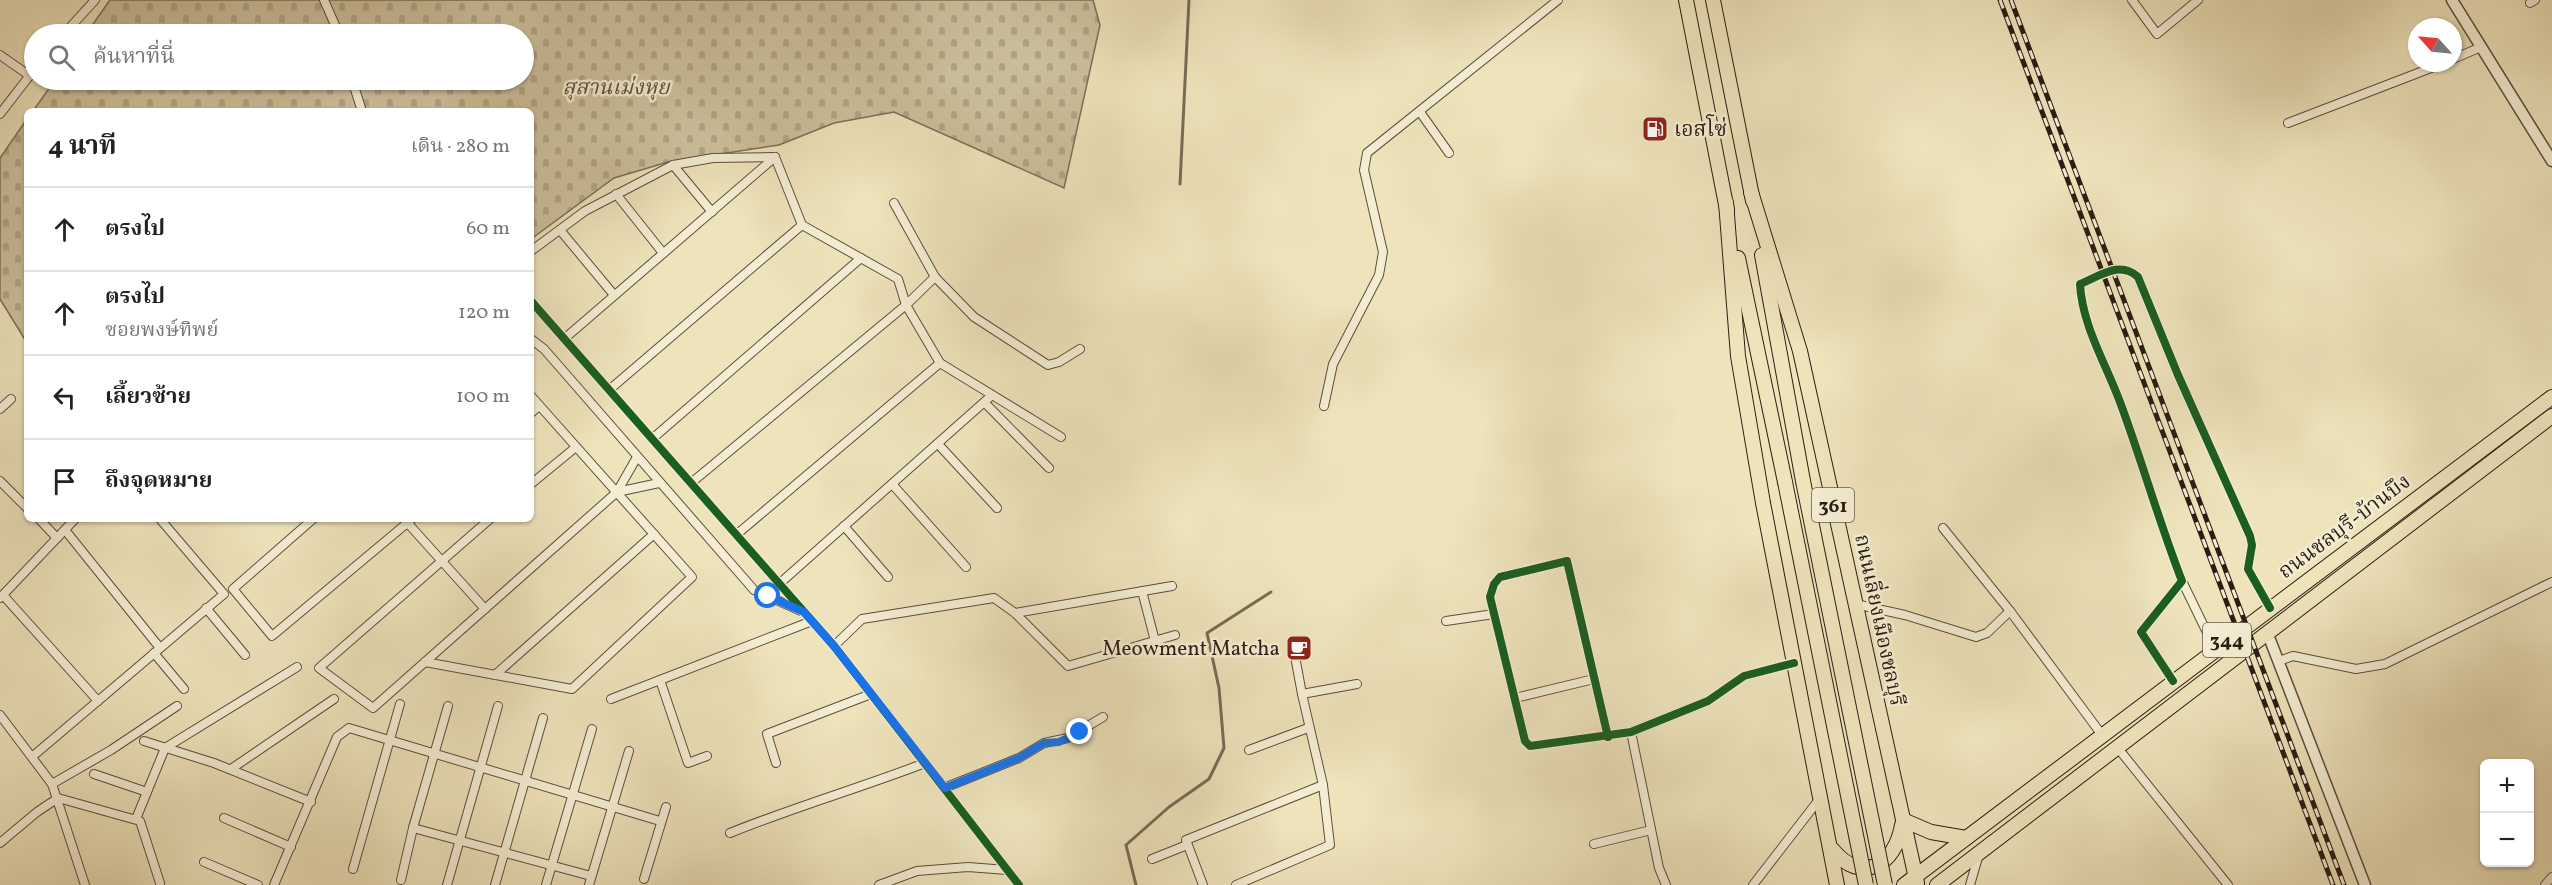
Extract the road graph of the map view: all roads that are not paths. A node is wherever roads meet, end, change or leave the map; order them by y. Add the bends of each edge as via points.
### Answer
1 (95, 0) edge
2 (324, 0) edge
3 (1558, 0) edge
4 (1686, 0) edge
5 (1713, 0) edge
6 (2132, 0) edge
7 (2198, 0) edge
8 (2452, 0) edge
9 (73, 24) edge
10 (335, 24) edge
11 (2481, 47) junction
12 (0, 55) edge
13 (2462, 55) edge
14 (24, 68) edge
15 (2421, 72) edge
16 (24, 83) edge
17 (355, 90) edge
18 (361, 108) edge
19 (1420, 112) junction
20 (0, 114) edge
21 (2288, 123) dead end
22 (1449, 153) dead end
23 (775, 157) junction
24 (2552, 161) edge
25 (674, 165) junction
26 (1751, 192) junction
27 (616, 194) junction
28 (1726, 202) junction
29 (894, 203) dead end
30 (712, 212) junction
31 (802, 225) junction
32 (560, 230) junction
33 (534, 249) edge
34 (663, 253) junction
35 (861, 258) junction
36 (935, 277) junction
37 (614, 295) junction
38 (534, 305) edge
39 (906, 305) junction
40 (564, 339) junction
41 (534, 341) edge
42 (1080, 349) dead end
43 (940, 363) junction
44 (609, 390) junction
45 (2552, 397) edge
46 (11, 399) dead end
47 (534, 400) edge
48 (988, 400) junction
49 (539, 406) junction
50 (1324, 406) dead end
51 (0, 409) edge
52 (534, 410) edge
53 (2550, 421) edge
54 (1062, 437) dead end
55 (652, 439) junction
56 (938, 444) junction
57 (576, 447) junction
58 (637, 457) junction
59 (1049, 468) dead end
60 (0, 481) edge
61 (534, 482) edge
62 (658, 483) junction
63 (691, 483) junction
64 (892, 484) junction
65 (617, 492) junction
66 (24, 504) edge
67 (997, 508) dead end
68 (42, 522) edge
69 (72, 522) edge
70 (163, 522) edge
71 (310, 522) edge
72 (406, 522) edge
73 (410, 522) edge
74 (486, 522) edge
75 (844, 526) junction
76 (1943, 528) dead end
77 (65, 530) junction
78 (654, 534) junction
79 (736, 535) junction
80 (57, 538) junction
81 (440, 560) junction
82 (966, 567) dead end
83 (888, 577) dead end
84 (2182, 581) junction
85 (2552, 582) edge
86 (779, 584) junction
87 (1172, 586) dead end
88 (1142, 591) junction
89 (2, 597) edge
90 (1855, 604) junction
91 (2270, 608) junction
92 (206, 609) junction
93 (485, 609) junction
94 (2010, 611) junction
95 (804, 612) junction
96 (1015, 613) junction
97 (1494, 614) junction
98 (812, 621) junction
99 (1446, 621) dead end
100 (2267, 632) junction
101 (1175, 635) dead end
102 (1155, 641) junction
103 (834, 646) junction
104 (2215, 649) junction
105 (157, 651) junction
106 (1294, 651) dead end
107 (245, 655) dead end
108 (2278, 661) junction
109 (425, 662) junction
110 (1794, 663) junction
111 (297, 667) dead end
112 (495, 675) junction
113 (1594, 679) junction
114 (660, 680) junction
115 (2173, 681) junction
116 (1357, 684) dead end
117 (184, 689) dead end
118 (872, 694) junction
119 (1302, 694) junction
120 (1515, 698) junction
121 (334, 699) dead end
122 (611, 699) dead end
123 (98, 701) junction
124 (400, 704) dead end
125 (177, 706) dead end
126 (448, 706) dead end
127 (498, 706) dead end
128 (0, 715) edge
129 (1103, 717) dead end
130 (543, 718) dead end
131 (1308, 728) junction
132 (592, 729) dead end
133 (1631, 732) junction
134 (2102, 735) junction
135 (1608, 736) junction
136 (390, 740) junction
137 (144, 741) dead end
138 (2117, 747) junction
139 (165, 748) junction
140 (1250, 750) dead end
141 (436, 752) junction
142 (629, 752) dead end
143 (33, 756) junction
144 (707, 756) dead end
145 (776, 763) dead end
146 (925, 763) junction
147 (482, 766) junction
148 (231, 769) junction
149 (94, 774) dead end
150 (526, 780) junction
151 (52, 784) junction
152 (1323, 785) junction
153 (945, 788) junction
154 (147, 792) junction
155 (572, 794) junction
156 (58, 798) junction
157 (1821, 798) junction
158 (311, 802) junction
159 (613, 807) junction
160 (666, 807) dead end
161 (224, 818) dead end
162 (135, 819) junction
163 (1903, 820) junction
164 (660, 821) junction
165 (413, 828) junction
166 (1651, 830) junction
167 (730, 833) dead end
168 (1966, 838) junction
169 (460, 840) junction
170 (0, 843) edge
171 (1594, 844) dead end
172 (1187, 845) junction
173 (291, 847) junction
174 (1831, 848) junction
175 (505, 852) junction
176 (1979, 853) junction
177 (1152, 859) dead end
178 (204, 862) dead end
179 (551, 865) junction
180 (1958, 869) junction
181 (353, 870) dead end
182 (1007, 870) junction
183 (591, 876) junction
184 (2552, 878) edge
185 (644, 879) dead end
186 (401, 880) dead end
187 (1916, 880) edge
188 (160, 883) dead end
189 (1836, 883) edge
190 (84, 885) edge
191 (258, 885) edge
192 (274, 885) edge
193 (447, 885) edge
194 (495, 885) edge
195 (546, 885) edge
196 (589, 885) edge
197 (879, 885) edge
198 (1018, 885) edge
199 (1203, 885) edge
200 (1236, 885) edge
201 (1666, 885) edge
202 (1753, 885) edge
203 (1866, 885) edge
204 (1885, 885) edge
205 (1904, 885) edge
206 (1936, 885) edge
207 (1949, 885) edge
208 (1970, 885) edge
209 (2228, 885) edge
210 (2365, 885) edge
211 (2545, 885) edge

1 - 9 street
2 - 10 street
3 - 19 street
4 - 28 highway, 361
5 - 26 highway, ถนนเลี่ยงเมืองชลบุรี / 361
6 - 7 street via 2157,34
8 - 11 street
11 - 13 street
11 - 24 street
12 - 14 street
15 - 21 street
16 - 20 street
17 - 18 street
19 - 22 street
19 - 50 street via 1367,153 1364,170 1383,252 1379,275 1333,364
23 - 25 street via 713,158
23 - 30 street
23 - 31 street
25 - 27 street
25 - 30 street
26 - 90 highway, ถนนเลี่ยงเมืองชลบุรี / 361 via 1800,351
26 - 204 highway, ถนนเลี่ยงเมืองชลบุรี / 361, bridge via 1803,481
27 - 32 street
27 - 34 street
28 - 110 highway, 361 via 1738,356
28 - 203 highway, 361, bridge
29 - 36 street
30 - 34 street
31 - 35 street
31 - 44 street
32 - 33 street
32 - 37 street
34 - 37 street
35 - 39 street via 898,279
35 - 55 street
36 - 39 street
36 - 42 street via 974,317 1048,365
37 - 40 street
38 - 40 street
39 - 43 street
39 - 63 street
40 - 44 street
41 - 58 street
43 - 48 street
43 - 79 street
44 - 55 street
45 - 91 highway, ถนนชลบุรี-บ้านบึง / 344
46 - 51 street
47 - 49 street
48 - 54 street
48 - 56 street
48 - 59 street
49 - 52 street
49 - 57 street
53 - 100 highway, ถนนชลบุรี-บ้านบึง / 344
55 - 63 street
56 - 64 street
56 - 67 street
57 - 61 street
57 - 65 street
58 - 62 street
58 - 65 street
60 - 66 street
62 - 65 street
62 - 95 street via 754,590
63 - 79 street
64 - 75 street
64 - 82 street
65 - 78 street
65 - 93 street
68 - 80 street
69 - 77 street
70 - 92 street via 224,594
71 - 72 street via 233,590 272,636
73 - 81 street
74 - 81 street
75 - 83 street
75 - 86 street
76 - 94 street
77 - 80 street
77 - 105 street
78 - 112 street
78 - 112 street via 692,577 572,689
79 - 86 street
80 - 89 street
81 - 93 street
81 - 109 street via 319,668 373,708
84 - 91 street via 2080,292 2080,284 2121,267 2131,270 2143,286 2250,536 2248,569
84 - 104 street
84 - 115 street via 2141,632
85 - 108 street via 2385,664 2356,669 2293,656
86 - 95 street
87 - 88 street
88 - 96 street
88 - 102 street
89 - 123 street
90 - 94 street via 1976,637 1988,633
90 - 163 highway, ถนนเลี่ยงเมืองชลบุรี / 361
91 - 104 highway, ถนนชลบุรี-บ้านบึง / 344
92 - 105 street
92 - 107 street
93 - 109 street
94 - 134 street
95 - 98 street
96 - 102 street via 1068,666
96 - 103 street via 994,598 862,619
97 - 99 street
97 - 113 street via 1491,589 1500,577 1567,561
97 - 120 street
98 - 103 street
98 - 114 street
100 - 108 street
100 - 138 highway, ถนนชลบุรี-บ้านบึง / 344
101 - 102 street
103 - 118 street
104 - 115 highway, ถนนชลบุรี-บ้านบึง / 344
105 - 117 street
105 - 123 street
106 - 119 street
108 - 210 street
109 - 112 street
110 - 133 street via 1744,676 1708,701
110 - 157 highway, 361
111 - 139 street
113 - 120 street
113 - 135 street
114 - 122 street
114 - 144 street via 688,763
115 - 134 highway, ถนนชลบุรี-บ้านบึง / 344
116 - 119 street
118 - 145 street via 767,734
118 - 146 street
119 - 131 street
120 - 135 street via 1525,741 1530,746
121 - 148 street
123 - 143 street
124 - 136 street
125 - 151 street
126 - 141 street
127 - 147 street
128 - 143 street
129 - 153 street via 1068,738 1044,743 1019,758
130 - 150 street
131 - 140 street
131 - 152 street
132 - 155 street
133 - 135 street
133 - 166 street
134 - 168 highway, ถนนชลบุรี-บ้านบึง / 344
136 - 141 street
136 - 158 street via 349,728 337,737
136 - 181 street
137 - 139 street
138 - 176 highway, ถนนชลบุรี-บ้านบึง / 344
138 - 209 street
139 - 148 street
139 - 154 street
141 - 147 street
141 - 165 street
142 - 159 street
143 - 151 street
146 - 153 street
146 - 167 street via 800,804
147 - 150 street
147 - 169 street
148 - 158 street
149 - 154 street
150 - 155 street
150 - 175 street
151 - 156 street
152 - 172 street via 1186,840
152 - 200 street via 1330,845
153 - 182 street
154 - 162 street
155 - 159 street
155 - 179 street
156 - 162 street
156 - 170 street
156 - 190 street
157 - 174 highway, 361
157 - 202 street
158 - 173 street
159 - 164 street
159 - 183 street
160 - 164 street
161 - 173 street
162 - 188 street via 140,821
163 - 168 highway via 1931,832
163 - 174 highway via 1895,852 1884,863 1854,868 1840,860
163 - 187 highway, ถนนเลี่ยงเมืองชลบุรี / 361
164 - 185 street
165 - 169 street
165 - 186 street
166 - 171 street
166 - 201 street
168 - 187 highway, ถนนชลบุรี-บ้านบึง / 344
169 - 175 street
169 - 193 street
172 - 177 street
172 - 199 street
173 - 192 street
174 - 189 highway, 361
175 - 179 street
175 - 194 street
176 - 180 highway, ถนนชลบุรี-บ้านบึง / 344
176 - 208 street
178 - 191 street
179 - 183 street
179 - 195 street
180 - 206 highway, ถนนชลบุรี-บ้านบึง / 344
180 - 207 highway
182 - 197 street via 968,867 917,871
182 - 198 street
183 - 196 street
184 - 211 street
187 - 205 highway, ถนนชลบุรี-บ้านบึง / 344

